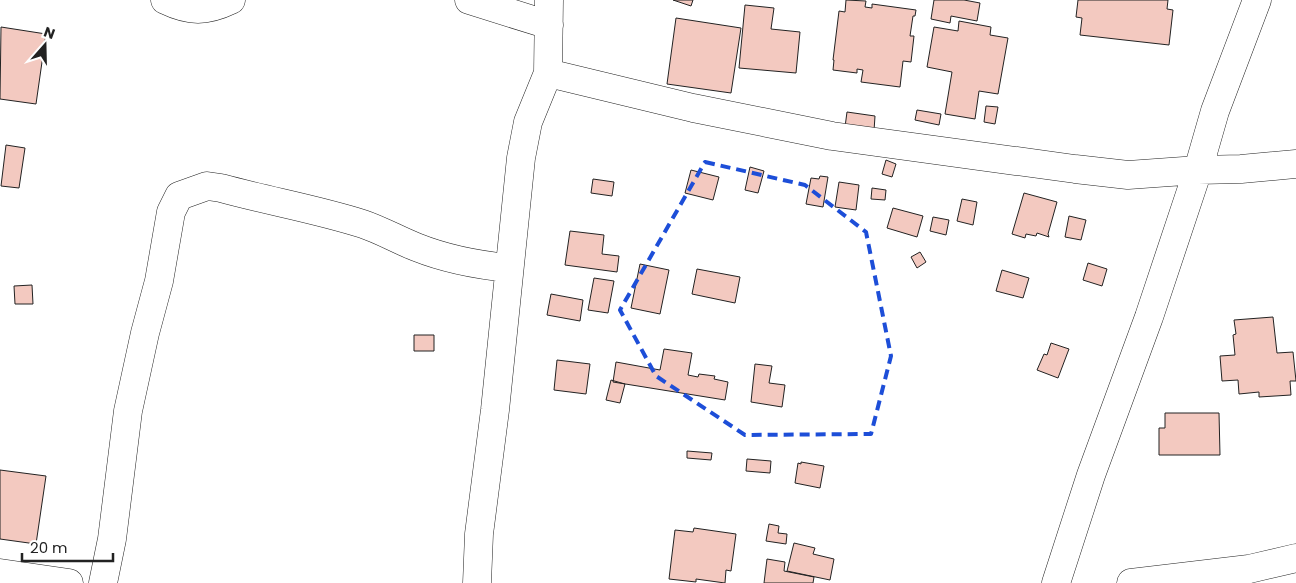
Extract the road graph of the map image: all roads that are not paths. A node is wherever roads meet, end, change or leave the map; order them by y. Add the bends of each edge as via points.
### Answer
1 (165, 0) edge
2 (231, 0) edge
3 (469, 0) edge
4 (1257, 0) edge
5 (549, 12) edge
6 (548, 73) junction
7 (1296, 164) edge
8 (1198, 170) junction
9 (509, 268) junction
10 (1296, 558) edge
11 (0, 573) edge
12 (69, 583) edge
13 (103, 583) edge
14 (477, 583) edge
15 (1056, 583) edge
16 (1131, 583) edge

1 - 2 street via 185,8 208,9
3 - 5 street
4 - 8 street via 1214,112
5 - 6 street
6 - 8 street via 693,108 832,136 1128,175
6 - 9 street via 525,136
7 - 8 street
8 - 15 street
9 - 13 street via 457,260 344,218 221,188 206,186 179,196 171,212 159,281 128,411 112,539
9 - 14 street via 479,534
10 - 16 street via 1249,569
11 - 12 street

